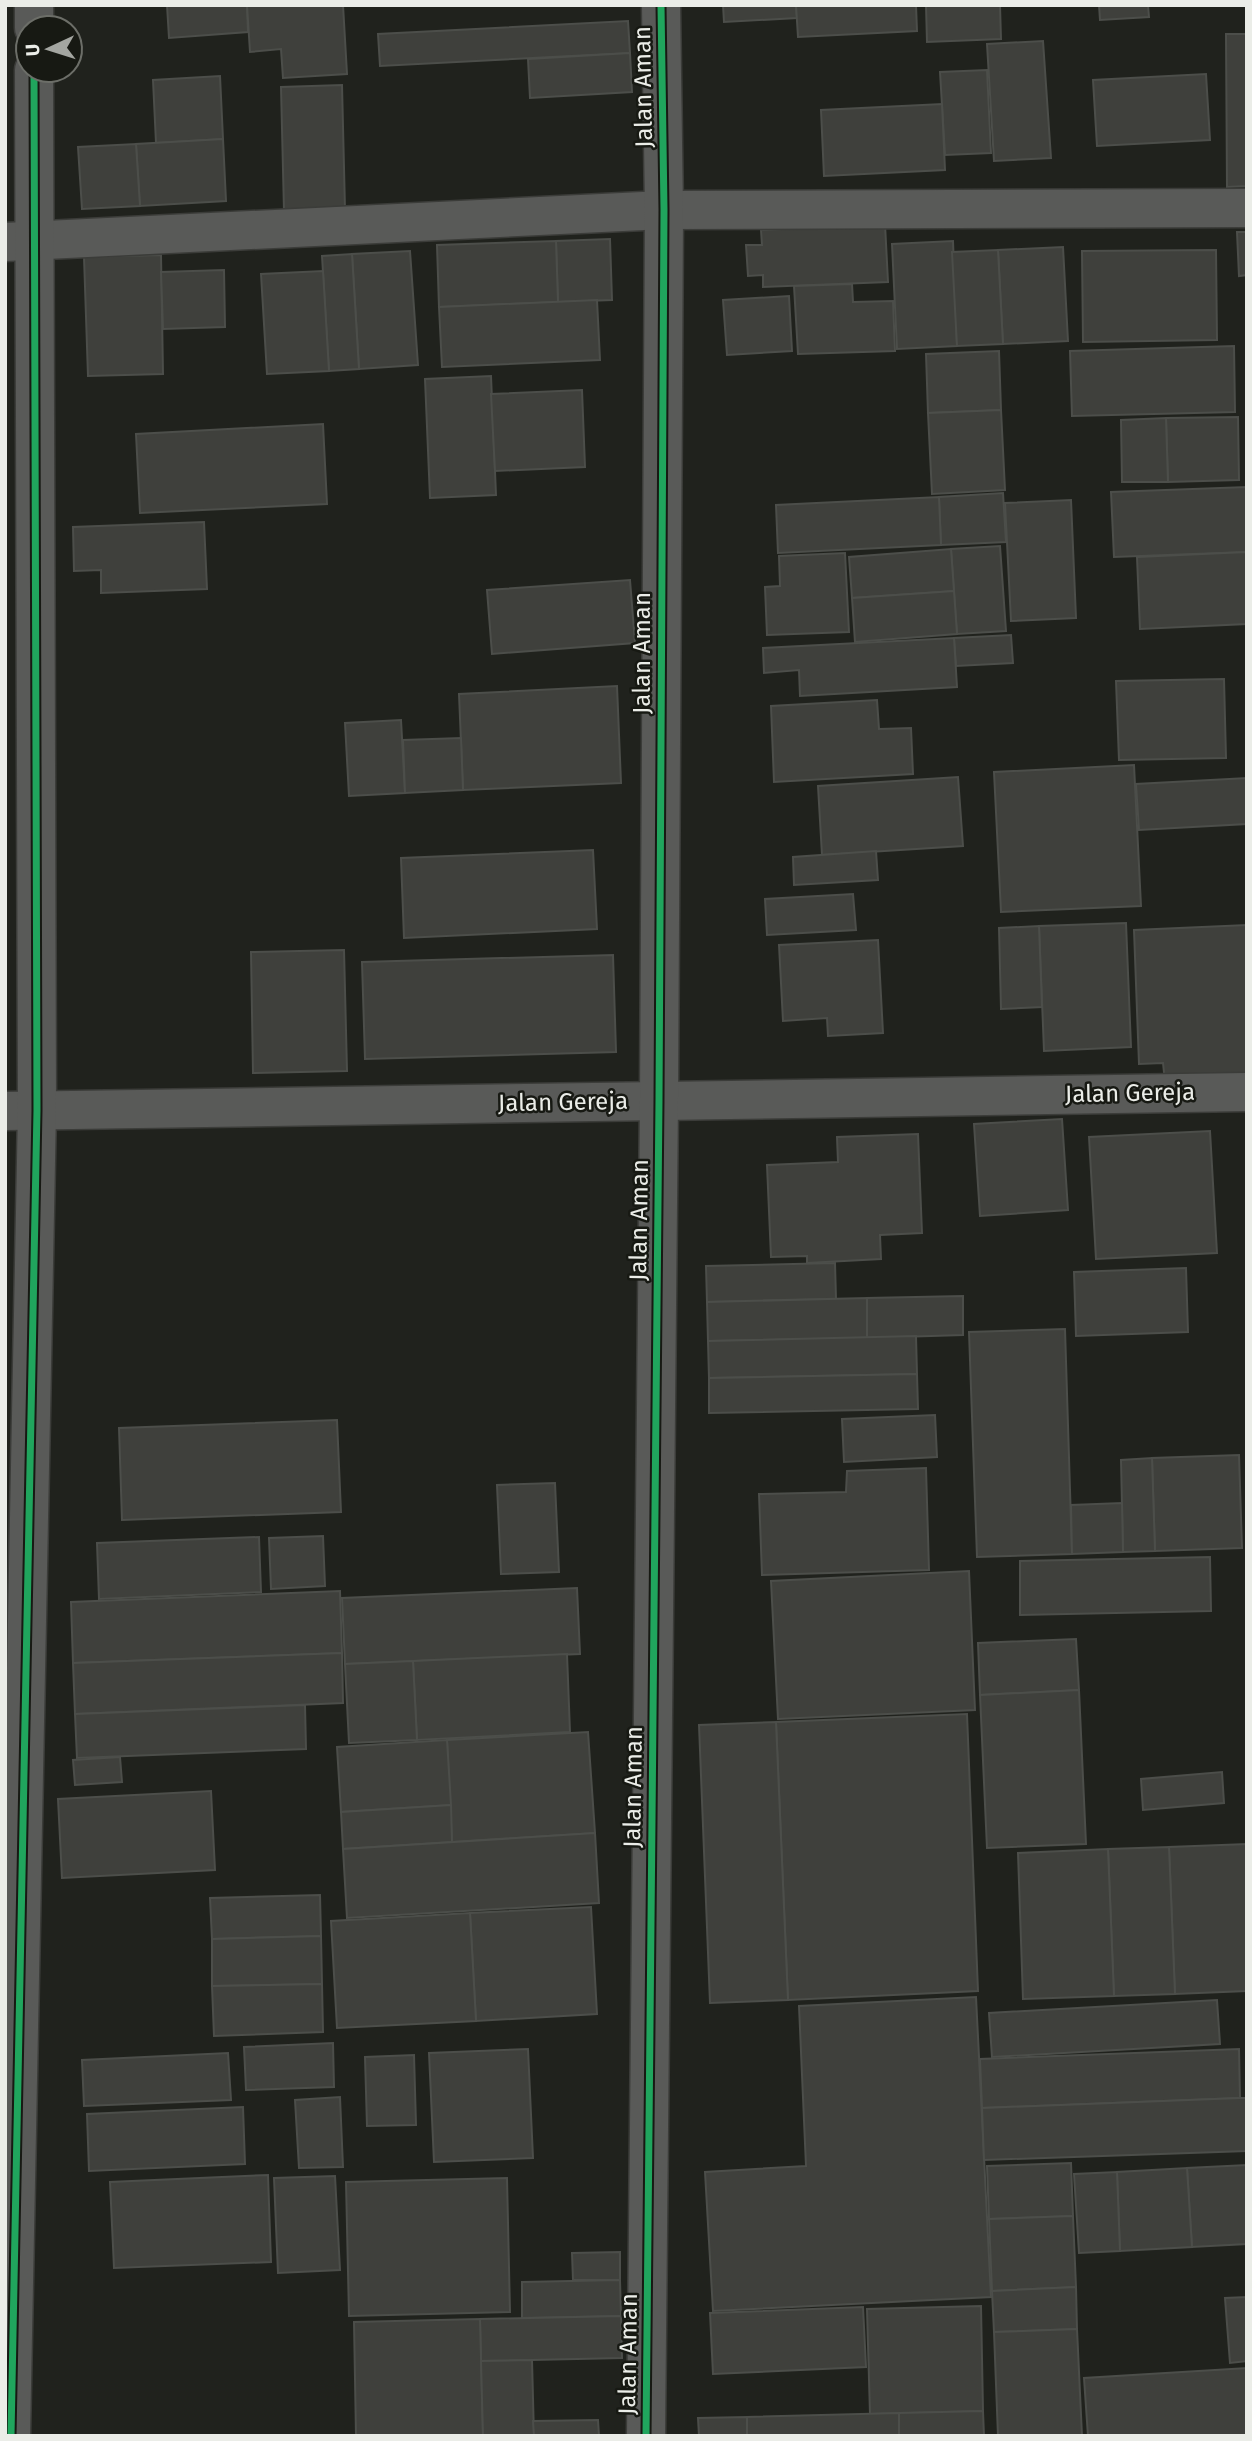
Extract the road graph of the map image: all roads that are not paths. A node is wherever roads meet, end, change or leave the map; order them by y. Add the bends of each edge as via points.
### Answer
1 (661, 5) edge
2 (33, 84) edge
3 (1247, 208) edge
4 (664, 210) junction
5 (21, 241) edge
6 (1247, 1092) edge
7 (659, 1100) junction
8 (21, 1111) edge
9 (11, 2436) edge
10 (646, 2436) edge

1 - 4 street, Jalan Aman
2 - 5 street
3 - 4 street
4 - 5 street
4 - 7 street, Jalan Aman
5 - 8 street
6 - 7 street, Jalan Gereja
7 - 8 street, Jalan Gereja
7 - 10 street, Jalan Aman
8 - 9 street

